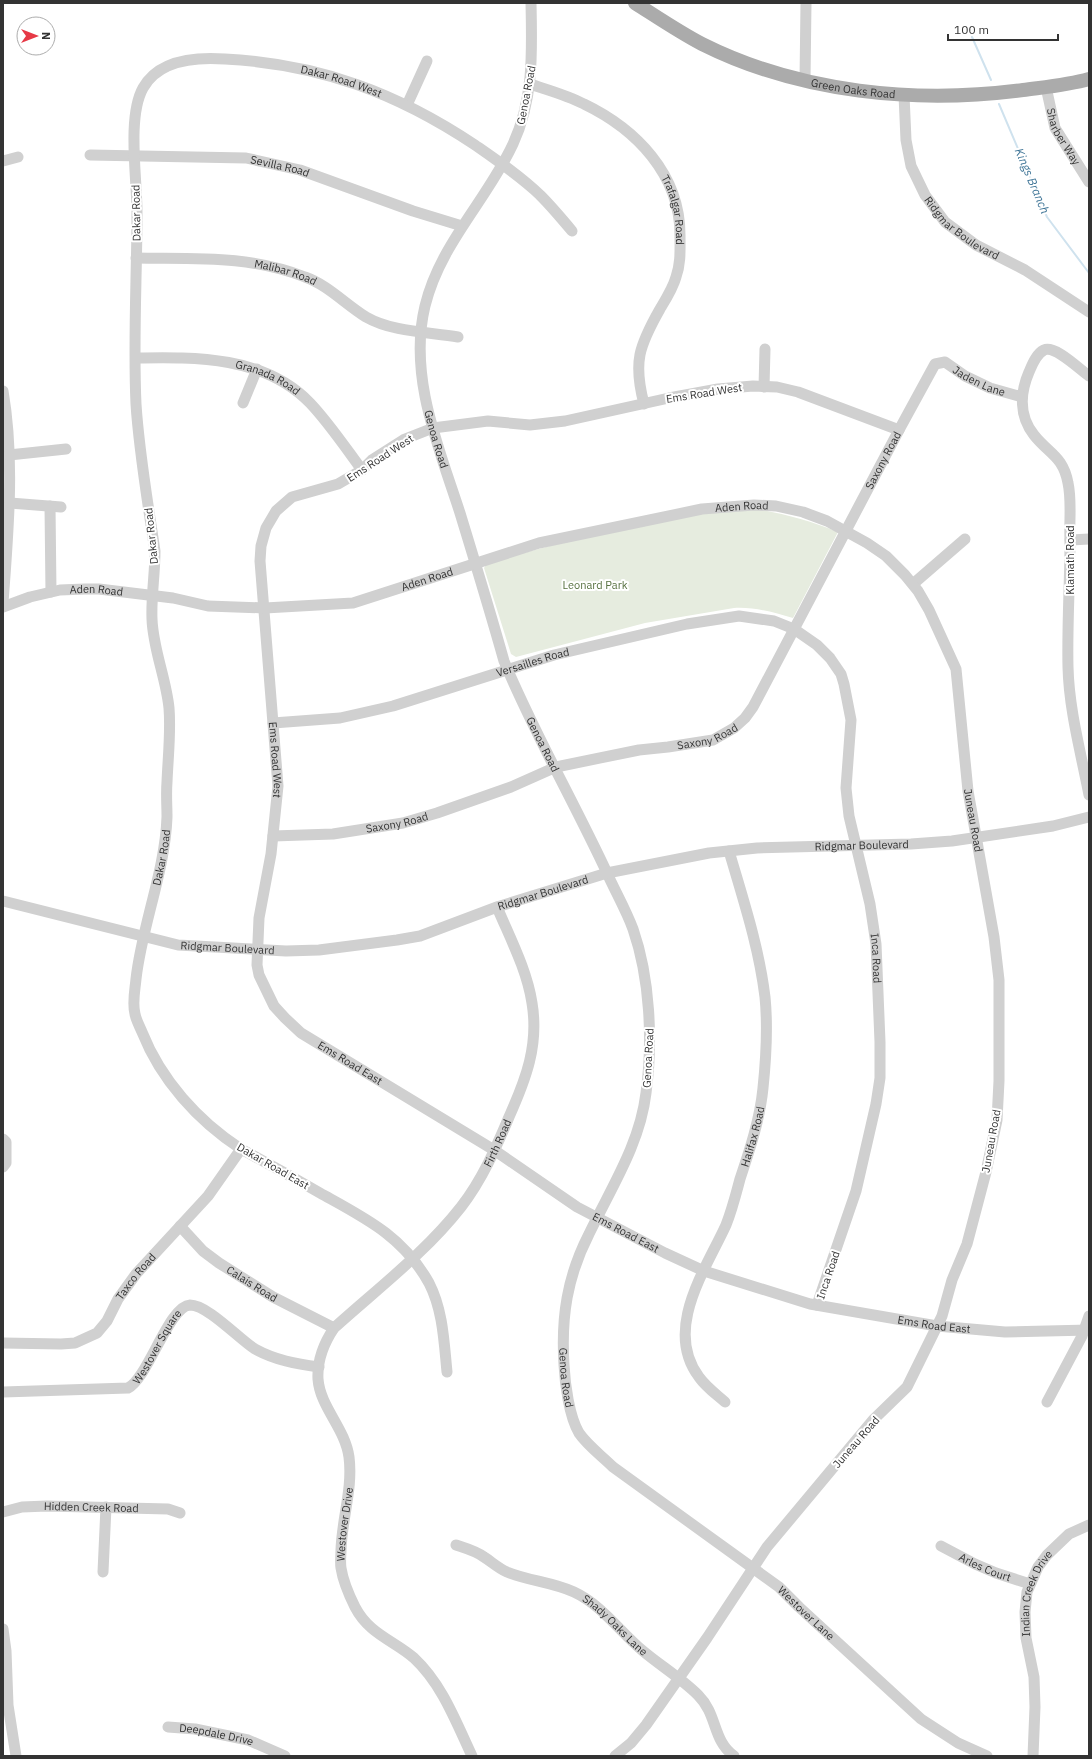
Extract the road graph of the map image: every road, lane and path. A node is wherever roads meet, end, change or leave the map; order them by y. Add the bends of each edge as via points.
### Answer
1 (531, 3) edge
2 (635, 3) edge
3 (806, 3) edge
4 (427, 61) dead end
5 (1089, 79) edge
6 (805, 80) junction
7 (530, 84) junction
8 (1046, 87) junction
9 (904, 95) junction
10 (406, 105) junction
11 (90, 155) dead end
12 (135, 156) junction
13 (18, 157) dead end
14 (3, 161) edge
15 (503, 164) junction
16 (1089, 182) edge
17 (462, 226) junction
18 (572, 231) dead end
19 (136, 258) junction
20 (1089, 312) edge
21 (421, 331) junction
22 (458, 337) dead end
23 (765, 350) dead end
24 (136, 358) junction
25 (938, 363) joint
26 (257, 369) junction
27 (1089, 376) edge
28 (764, 387) junction
29 (3, 390) edge
30 (1022, 397) junction
31 (243, 403) dead end
32 (644, 404) junction
33 (433, 428) junction
34 (899, 430) junction
35 (66, 449) dead end
36 (7, 450) edge
37 (362, 470) junction
38 (10, 503) junction
39 (846, 531) junction
40 (965, 539) dead end
41 (1089, 539) edge
42 (1070, 540) junction
43 (5, 560) edge
44 (475, 563) junction
45 (913, 584) junction
46 (51, 592) junction
47 (154, 596) junction
48 (3, 603) edge
49 (3, 607) edge
50 (265, 608) junction
51 (794, 629) junction
52 (508, 670) junction
53 (273, 723) junction
54 (556, 767) junction
55 (1089, 795) edge
56 (1089, 818) edge
57 (273, 836) junction
58 (976, 838) junction
59 (857, 845) junction
60 (729, 851) junction
61 (607, 873) junction
62 (3, 901) edge
63 (497, 907) junction
64 (144, 937) junction
65 (257, 950) junction
66 (3, 1139) edge
67 (240, 1149) junction
68 (494, 1150) junction
69 (3, 1167) edge
70 (597, 1217) junction
71 (180, 1226) junction
72 (412, 1258) junction
73 (704, 1271) junction
74 (817, 1305) junction
75 (1089, 1316) edge
76 (937, 1326) junction
77 (334, 1328) junction
78 (1087, 1330) edge
79 (3, 1343) edge
80 (319, 1367) junction
81 (447, 1372) dead end
82 (3, 1392) edge
83 (725, 1402) dead end
84 (1047, 1402) dead end
85 (622, 1474) joint
86 (106, 1507) junction
87 (3, 1512) edge
88 (180, 1513) dead end
89 (1089, 1525) edge
90 (456, 1545) dead end
91 (941, 1546) dead end
92 (753, 1568) junction
93 (103, 1572) dead end
94 (1030, 1584) junction
95 (3, 1629) edge
96 (678, 1679) junction
97 (168, 1727) dead end
98 (16, 1756) edge
99 (285, 1756) edge
100 (472, 1756) edge
101 (615, 1756) edge
102 (734, 1756) edge
103 (987, 1756) edge
104 (1033, 1756) edge

1 - 7 street, Genoa Road
2 - 6 main road, Green Oaks Road via 713,48 754,66
3 - 6 street
4 - 10 street
5 - 8 main road, Green Oaks Road
6 - 9 main road, Green Oaks Road via 860,91
7 - 15 street, Genoa Road via 523,119
7 - 32 street, Trafalgar Road via 584,104 617,123 644,146 672,190 680,223 680,262 672,289 643,343 639,356 638,382
8 - 9 main road, Green Oaks Road via 1000,93
8 - 16 street, Sharber Way via 1055,128
9 - 20 street, Ridgmar Boulevard via 906,140 911,166 925,195 945,222 976,245 1025,270
10 - 12 street, Dakar Road West via 339,77 299,68 252,60 184,60 163,68 144,86 138,100
10 - 15 street, Dakar Road West via 450,128
11 - 12 street, Sevilla Road
12 - 17 street, Sevilla Road via 219,156 269,162 300,170
12 - 19 street, Dakar Road
13 - 14 street
15 - 17 street, Genoa Road
15 - 18 street, Dakar Road West via 540,196
17 - 21 street, Genoa Road via 435,274 425,306
19 - 21 street, Malibar Road via 248,261 284,270 315,281 366,317 395,327
19 - 24 street, Dakar Road
21 - 22 street, Malibar Road
21 - 33 street, Genoa Road via 422,378
23 - 28 street
24 - 26 street, Granada Road via 202,359
24 - 47 street, Dakar Road via 136,404 155,552
25 - 30 street, Jaden Lane via 945,362 965,376 990,388
25 - 34 street, Saxony Road via 930,370 918,398
26 - 31 street
26 - 37 street, Granada Road via 277,378 310,402
27 - 30 street, Klamath Road via 1054,350 1048,349 1039,353 1032,364
28 - 32 street, Ems Road West via 718,389
28 - 34 street, Ems Road West via 798,392
29 - 36 street
30 - 42 street, Klamath Road via 1025,418 1034,435 1064,468 1068,484
32 - 33 street, Ems Road West via 565,421 530,425 488,421
33 - 37 street, Ems Road West via 405,439 372,460
33 - 44 street, Genoa Road
34 - 39 street, Saxony Road
35 - 36 street
36 - 38 street
37 - 50 street, Ems Road West via 338,484 292,497 276,511 266,528 261,546
38 - 43 street
38 - 46 street via 56,506
39 - 44 street, Aden Road via 827,521 776,506 702,508 539,543
39 - 45 street, Juneau Road via 886,556
39 - 51 street, Saxony Road
40 - 45 street
41 - 42 street
42 - 55 street, Klamath Road via 1068,667
43 - 48 street
44 - 50 street, Aden Road via 353,604
44 - 52 street, Genoa Road
45 - 58 street, Juneau Road via 929,610 956,669 968,791
46 - 47 street, Aden Road via 99,589
46 - 49 street, Aden Road
47 - 50 street, Aden Road via 208,606
47 - 64 street, Dakar Road via 154,639 169,708 167,819
50 - 53 street, Ems Road West
51 - 52 street, Versailles Road via 774,621 738,616 624,638 554,655
51 - 54 street, Saxony Road via 745,718 721,736 701,742 639,750
51 - 59 street, Inca Road via 830,658 841,674 844,684 851,720 846,788 849,816
52 - 53 street, Versailles Road via 393,706 340,718
52 - 54 street, Genoa Road
53 - 57 street, Ems Road West via 278,786
54 - 57 street, Saxony Road via 510,787 403,823 333,834
54 - 61 street, Genoa Road
56 - 58 street, Ridgmar Boulevard
57 - 65 street, Ems Road West via 259,918
58 - 59 street, Ridgmar Boulevard via 918,844
58 - 76 street, Juneau Road via 998,967 997,1120 967,1244
59 - 60 street, Ridgmar Boulevard
59 - 74 street, Inca Road via 876,944 880,1078 856,1191
60 - 61 street, Ridgmar Boulevard
60 - 73 street, Halifax Road via 761,969 765,999 763,1089 756,1127 726,1224
61 - 63 street, Ridgmar Boulevard
61 - 70 street, Genoa Road via 632,928 639,952 650,1023 646,1095 638,1126 628,1158
62 - 64 street, Ridgmar Boulevard
63 - 65 street, Ridgmar Boulevard via 420,936 319,950
63 - 68 street, Firth Road via 528,984 532,1004 533,1043 527,1074
64 - 65 street, Ridgmar Boulevard via 190,947
64 - 67 street, Dakar Road East via 137,966 134,1001 135,1014 148,1048 176,1091 194,1111
65 - 68 street, Ems Road East via 259,975 267,994 285,1018 301,1033
66 - 69 street via 6,1142 6,1163
67 - 71 street, Taxco Road via 208,1196
67 - 72 street, Dakar Road East via 386,1232
68 - 70 street, Ems Road East
68 - 72 street, Firth Road via 478,1182 461,1207 438,1234
70 - 73 street, Ems Road East
70 - 85 street, Genoa Road via 573,1272 565,1304 564,1376 567,1397 578,1432
71 - 77 street, Calais Road via 203,1251 219,1263 273,1297
71 - 79 street, Taxco Road via 136,1274 97,1333 75,1343
72 - 77 street, Firth Road
72 - 81 street, Dakar Road East via 429,1284 440,1315
73 - 74 street, Ems Road East
73 - 83 street, Halifax Road via 688,1310 685,1335 687,1349 698,1376
74 - 76 street, Ems Road East
75 - 78 street
76 - 78 street, Ems Road East via 1005,1332
76 - 92 street, Juneau Road via 907,1387 873,1420 767,1546
77 - 80 street, Westover Drive via 320,1355
78 - 84 street
80 - 82 street, Westover Square via 299,1365 270,1357 253,1347 224,1323 191,1305 181,1309 155,1348 135,1385 128,1388
80 - 100 street, Westover Drive via 319,1388 342,1433 349,1455 350,1473 340,1567 346,1587 365,1622 376,1633 413,1657 430,1675 452,1712
85 - 92 street, Westover Lane
86 - 87 street, Hidden Creek Road via 22,1507
86 - 88 street, Hidden Creek Road via 168,1509
86 - 93 street
89 - 94 street, Indian Creek Drive via 1069,1534 1047,1555
90 - 96 street, Shady Oaks Lane via 483,1556 507,1572 562,1587 593,1603 642,1650
91 - 94 street, Arles Court via 996,1574
92 - 96 street, Juneau Road
92 - 103 street, Westover Lane via 779,1587 921,1718 958,1743
94 - 104 street, Indian Creek Drive via 1025,1612 1026,1638 1034,1677
95 - 98 street via 8,1705
96 - 101 street via 632,1743
96 - 102 street, Shady Oaks Lane via 704,1701 726,1750
97 - 99 street, Deepdale Drive via 195,1728 248,1740

